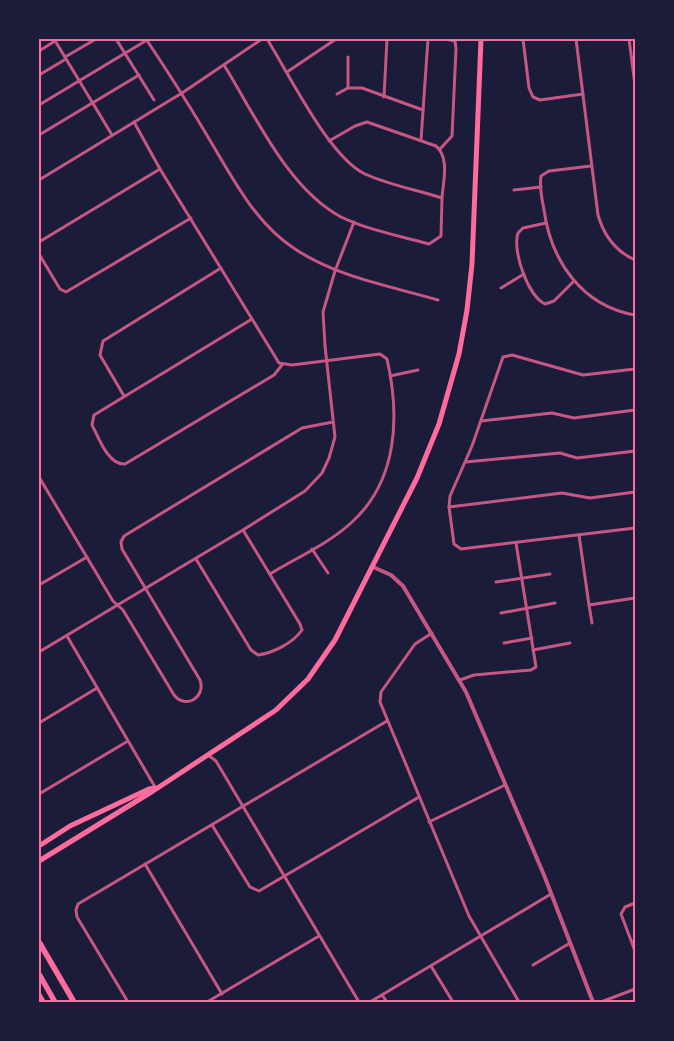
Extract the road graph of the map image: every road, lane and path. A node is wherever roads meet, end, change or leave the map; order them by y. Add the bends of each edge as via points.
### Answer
1 (96, 39) edge
2 (116, 39) edge
3 (262, 39) edge
4 (267, 39) edge
5 (336, 39) edge
6 (387, 39) edge
7 (428, 39) edge
8 (446, 39) edge
9 (481, 39) edge
10 (523, 39) edge
11 (576, 39) edge
12 (629, 39) edge
13 (55, 40) edge
14 (146, 40) edge
15 (39, 51) edge
16 (125, 53) junction
17 (348, 57) dead end
18 (65, 58) junction
19 (224, 64) junction
20 (287, 72) junction
21 (39, 75) edge
22 (139, 75) junction
23 (79, 81) junction
24 (635, 85) edge
25 (348, 88) junction
26 (182, 93) junction
27 (338, 94) dead end
28 (583, 94) junction
29 (384, 97) junction
30 (154, 100) dead end
31 (93, 103) junction
32 (39, 105) edge
33 (423, 110) junction
34 (134, 122) junction
35 (112, 135) junction
36 (39, 136) edge
37 (421, 140) junction
38 (329, 141) junction
39 (440, 149) junction
40 (591, 166) junction
41 (160, 169) junction
42 (39, 180) edge
43 (540, 187) junction
44 (514, 190) dead end
45 (442, 198) junction
46 (191, 218) junction
47 (354, 222) junction
48 (546, 223) junction
49 (39, 242) edge
50 (39, 254) edge
51 (635, 260) edge
52 (221, 268) junction
53 (335, 271) junction
54 (524, 274) junction
55 (573, 282) junction
56 (501, 288) dead end
57 (438, 300) dead end
58 (635, 315) edge
59 (252, 319) junction
60 (326, 359) junction
61 (282, 365) junction
62 (635, 369) edge
63 (418, 370) dead end
64 (390, 376) junction
65 (124, 396) junction
66 (635, 410) edge
67 (481, 421) junction
68 (333, 422) junction
69 (635, 451) edge
70 (466, 462) junction
71 (39, 477) edge
72 (635, 492) edge
73 (449, 507) junction
74 (635, 528) edge
75 (243, 530) junction
76 (578, 535) junction
77 (516, 543) junction
78 (312, 549) junction
79 (87, 557) junction
80 (196, 559) junction
81 (373, 567) junction
82 (328, 573) dead end
83 (270, 574) junction
84 (550, 574) dead end
85 (522, 578) junction
86 (496, 582) dead end
87 (39, 586) edge
88 (146, 589) junction
89 (635, 598) edge
90 (554, 603) dead end
91 (589, 605) junction
92 (118, 606) junction
93 (527, 608) junction
94 (500, 613) dead end
95 (592, 623) dead end
96 (432, 633) junction
97 (67, 636) junction
98 (532, 638) junction
99 (504, 643) dead end
100 (570, 643) dead end
101 (533, 650) junction
102 (39, 652) edge
103 (460, 680) junction
104 (97, 688) junction
105 (387, 721) junction
106 (39, 723) edge
107 (128, 741) junction
108 (208, 755) junction
109 (505, 785) junction
110 (155, 788) junction
111 (39, 794) edge
112 (418, 797) junction
113 (243, 806) junction
114 (430, 822) junction
115 (212, 825) junction
116 (39, 846) edge
117 (39, 861) edge
118 (145, 864) junction
119 (284, 877) junction
120 (551, 894) junction
121 (635, 904) edge
122 (319, 936) junction
123 (480, 936) junction
124 (39, 942) edge
125 (570, 943) junction
126 (635, 951) edge
127 (533, 965) dead end
128 (431, 966) junction
129 (39, 974) edge
130 (635, 989) edge
131 (222, 994) junction
132 (39, 995) edge
133 (382, 995) junction
134 (43, 1002) edge
135 (55, 1002) edge
136 (74, 1002) edge
137 (128, 1002) edge
138 (208, 1002) edge
139 (359, 1002) edge
140 (370, 1002) edge
141 (387, 1002) edge
142 (453, 1002) edge
143 (519, 1002) edge
144 (593, 1002) edge
145 (601, 1002) edge

1 - 18 street
2 - 16 street
3 - 19 street
4 - 20 street
5 - 20 street
6 - 29 street
7 - 33 street
8 - 39 street via 455,41 456,49 452,136
9 - 81 main road via 472,264 462,340 447,400 432,442 414,486
10 - 28 street via 533,97 540,100
11 - 28 street
12 - 24 street
13 - 15 street
13 - 18 street
14 - 16 street
14 - 26 street
16 - 22 street
16 - 23 street
17 - 25 street
18 - 21 street
18 - 23 street
19 - 26 street
19 - 47 street via 302,188 323,206
20 - 38 street
22 - 30 street
22 - 31 street
23 - 31 street
23 - 32 street
25 - 27 street
25 - 29 street via 362,88
26 - 34 street
26 - 53 street via 258,215 295,249
28 - 40 street
29 - 33 street
31 - 35 street
31 - 36 street
33 - 37 street
34 - 35 street
34 - 41 street
35 - 42 street
37 - 38 street via 368,122
37 - 39 street
38 - 45 street via 345,160 366,174
39 - 45 street via 444,162
40 - 43 street via 545,172
40 - 51 street via 598,216 604,231 620,252
41 - 46 street
41 - 49 street
43 - 44 street
43 - 48 street
45 - 47 street via 441,236 429,244
46 - 50 street via 66,292 60,289
46 - 52 street
47 - 53 street
48 - 54 street via 523,228 518,233 518,260
48 - 55 street via 554,251
52 - 59 street
52 - 65 street via 103,341 100,356
53 - 57 street
53 - 60 street via 323,312
54 - 55 street via 545,304 554,301
54 - 56 street
55 - 58 street via 604,304
59 - 61 street
59 - 65 street
60 - 61 street
60 - 64 street via 380,354 387,359
60 - 68 street
61 - 65 street via 274,375 119,465 112,461 92,422 96,414
62 - 67 street via 583,375 512,354 505,356
63 - 64 street
64 - 78 street via 394,434 383,480 370,502 351,523
66 - 67 street via 574,418 557,413
67 - 70 street
68 - 75 street via 335,436 322,473 305,491
68 - 88 street via 302,428 124,536 122,549
69 - 70 street via 577,458 560,453
70 - 73 street via 450,496
71 - 79 street
72 - 73 street via 590,498 565,493
73 - 77 street via 456,548
74 - 76 street
75 - 80 street
75 - 83 street
76 - 77 street
76 - 91 street
77 - 85 street
78 - 82 street
78 - 83 street
79 - 87 street
79 - 92 street
80 - 83 street via 251,650 258,655 268,654 302,630
80 - 88 street
81 - 96 street via 399,582
81 - 108 main road via 327,653 308,679 276,710
84 - 85 street
85 - 86 street
85 - 93 street
88 - 92 street
88 - 92 street via 200,680 202,688 194,700 184,702 176,698
89 - 91 street
90 - 93 street
91 - 95 street
92 - 97 street
93 - 94 street
93 - 98 street
96 - 103 street
96 - 105 street via 415,644 381,692 380,702
97 - 102 street
97 - 104 street
98 - 99 street
98 - 101 street
100 - 101 street
101 - 103 street via 536,664 533,670 474,675
103 - 109 street
104 - 106 street
104 - 107 street
105 - 112 street
105 - 113 street
107 - 110 street
107 - 111 street
108 - 110 main road
108 - 113 street via 216,761
109 - 114 street
109 - 120 street
110 - 116 main road via 70,826
110 - 117 main road
112 - 114 street
112 - 119 street
113 - 115 street
113 - 119 street
114 - 123 street
115 - 118 street
115 - 119 street via 252,889 261,890
118 - 131 street
118 - 137 street via 76,908 76,916
119 - 122 street
120 - 123 street
120 - 125 street
121 - 126 street via 621,910
122 - 131 street
122 - 139 street
123 - 128 street
123 - 143 street
124 - 136 highway
125 - 127 street
125 - 144 street
128 - 133 street
128 - 142 street
129 - 135 highway
130 - 145 street
131 - 138 street
132 - 134 highway
133 - 140 street
133 - 141 street

